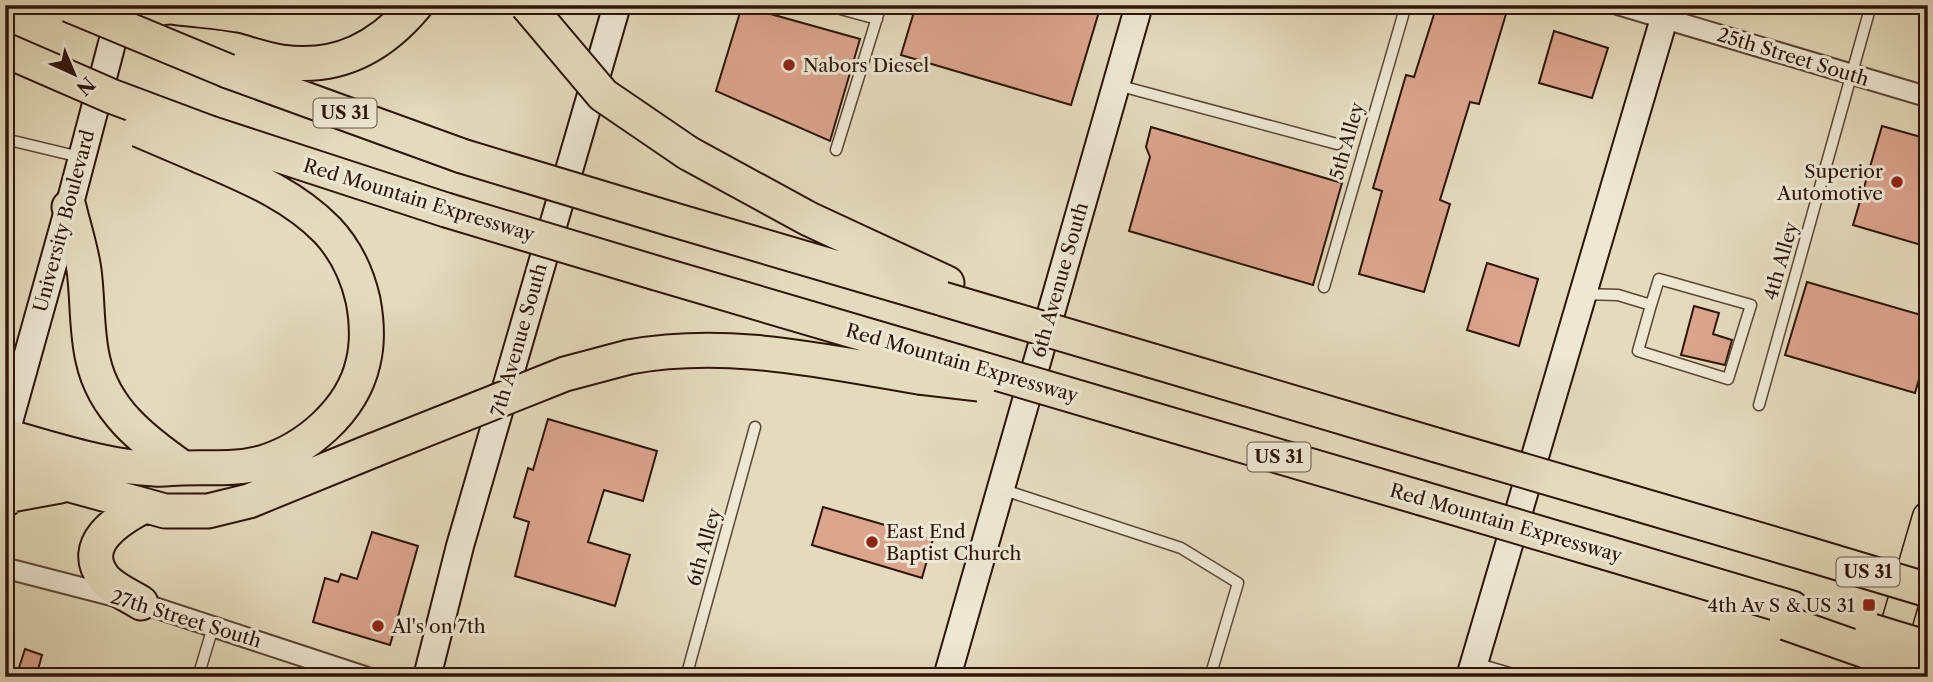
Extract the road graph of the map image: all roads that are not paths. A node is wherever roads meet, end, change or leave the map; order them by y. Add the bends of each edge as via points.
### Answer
1 (69, 5) edge
2 (122, 5) edge
3 (416, 5) edge
4 (527, 5) edge
5 (617, 5) edge
6 (826, 5) edge
7 (881, 5) edge
8 (1139, 5) edge
9 (1406, 5) edge
10 (1619, 5) edge
11 (1871, 5) edge
12 (1666, 12) edge
13 (877, 19) junction
14 (5, 50) edge
15 (230, 60) junction
16 (5, 72) edge
17 (1852, 75) junction
18 (1116, 85) junction
19 (1928, 97) edge
20 (5, 139) edge
21 (205, 144) junction
22 (1337, 144) dead end
23 (836, 149) dead end
24 (81, 157) junction
25 (69, 207) junction
26 (1324, 287) dead end
27 (945, 291) junction
28 (1583, 294) junction
29 (1651, 305) junction
30 (924, 365) junction
31 (1759, 405) dead end
32 (755, 427) dead end
33 (5, 436) edge
34 (5, 467) edge
35 (183, 468) junction
36 (67, 485) junction
37 (1000, 489) junction
38 (5, 500) edge
39 (144, 506) junction
40 (1928, 517) edge
41 (5, 568) edge
42 (1921, 586) edge
43 (141, 603) junction
44 (1789, 615) junction
45 (213, 627) junction
46 (1928, 648) edge
47 (1473, 670) edge
48 (1928, 673) edge
49 (198, 677) edge
50 (366, 677) edge
51 (427, 677) edge
52 (686, 677) edge
53 (947, 677) edge
54 (1210, 677) edge
55 (1523, 677) edge
56 (1881, 677) edge

1 - 15 highway, US 31, bridge via 151,39
2 - 24 street, University Boulevard
3 - 15 highway via 395,29 349,57
4 - 27 highway, bridge via 603,95 688,153
5 - 51 street, 7th Avenue South via 464,533
6 - 13 lane
7 - 13 lane
8 - 18 street, 6th Avenue South
9 - 26 lane, 5th Alley
10 - 12 street, 25th Street South
11 - 17 lane, 4th Alley
12 - 17 street, 25th Street South
12 - 28 street
13 - 23 lane
14 - 21 highway, Red Mountain Expressway / US 31, bridge
15 - 27 highway, US 31, bridge via 462,156 671,219
16 - 21 highway, bridge
17 - 19 street, 25th Street South
17 - 31 lane, 4th Alley
18 - 22 lane
18 - 37 street, 6th Avenue South
20 - 24 lane
21 - 30 highway, Red Mountain Expressway / US 31, bridge via 446,209 656,273
21 - 35 highway via 328,231 349,260 360,286 366,336 354,387 341,409 306,440 255,464 214,470
24 - 25 street, University Boulevard
25 - 33 street, University Boulevard
25 - 35 highway via 84,267 93,360 102,388 132,428
27 - 42 highway, US 31, bridge via 1155,353 1222,366 1253,391
28 - 29 lane via 1618,295
28 - 47 street
29 - 29 lane via 1659,279 1751,305 1728,379 1638,351
30 - 39 highway, bridge via 761,351 684,350 629,357 565,374 228,507 188,512
30 - 44 highway, Red Mountain Expressway / US 31, bridge via 1069,394 1678,574
32 - 52 lane, 6th Alley
33 - 35 highway via 132,467
34 - 36 highway
36 - 38 highway
36 - 39 highway
37 - 53 street, 6th Avenue South
37 - 54 lane via 1181,548 1238,583
39 - 43 highway via 106,531 97,554 105,579
40 - 56 main road
41 - 43 street, 27th Street South
43 - 45 street, 27th Street South
44 - 46 highway, bridge
44 - 48 highway, bridge
45 - 49 lane
45 - 50 street, 27th Street South
47 - 55 lane

